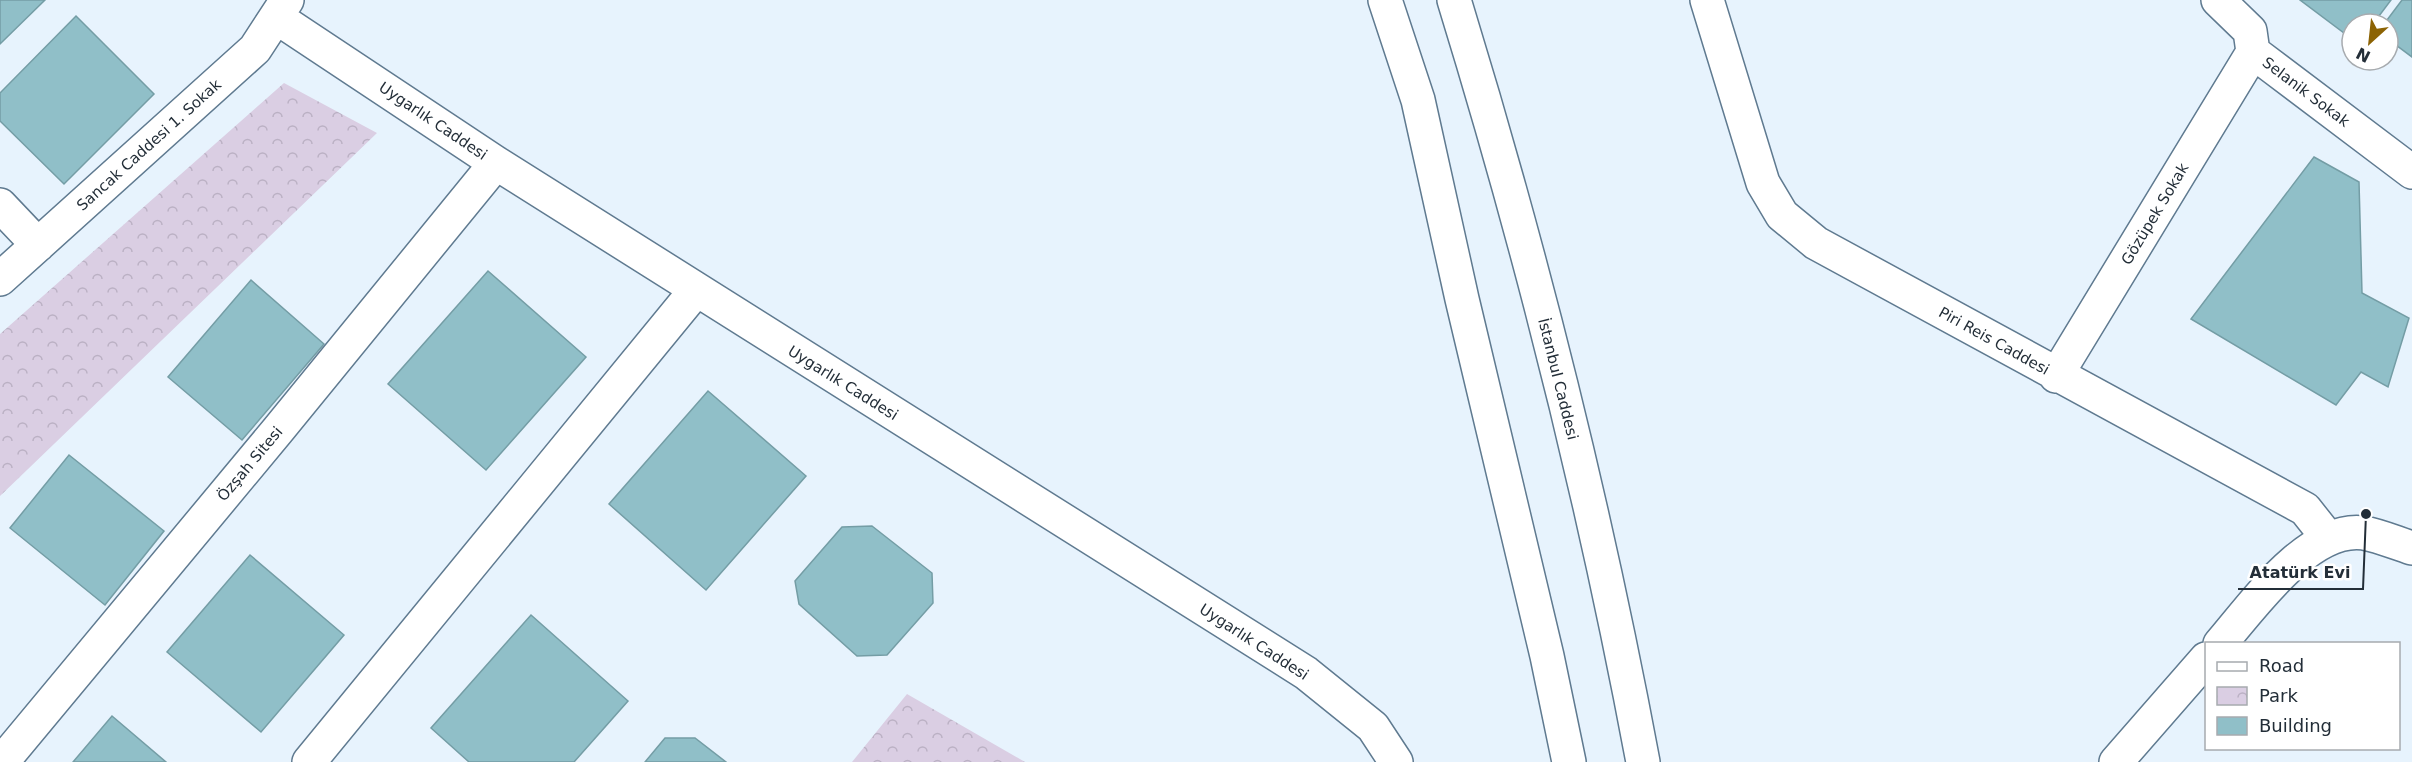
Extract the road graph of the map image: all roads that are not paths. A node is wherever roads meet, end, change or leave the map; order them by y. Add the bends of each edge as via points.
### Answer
1 (1385, 0) edge
2 (1454, 0) edge
3 (1707, 0) edge
4 (2218, 0) edge
5 (282, 9) edge
6 (2253, 52) junction
7 (496, 163) junction
8 (2412, 172) edge
9 (0, 205) edge
10 (38, 245) junction
11 (0, 279) edge
12 (696, 290) junction
13 (2056, 376) junction
14 (2328, 538) junction
15 (2412, 548) edge
16 (2222, 642) edge
17 (2205, 660) edge
18 (2, 762) edge
19 (309, 762) edge
20 (1396, 762) edge
21 (1569, 762) edge
22 (1643, 762) edge
23 (2116, 762) edge

1 - 21 main road via 1418,100
2 - 22 main road, İstanbul Caddesi via 1556,367 1622,648
3 - 13 main road, Piri Reis Caddesi via 1763,183 1782,214 1816,243
4 - 6 main road, Selanik Sokak via 2250,32
5 - 7 main road, Uygarlık Caddesi
5 - 10 main road, Sancak Caddesi 1. Sokak via 255,49
6 - 8 main road, Selanik Sokak
6 - 13 main road, Gözüpek Sokak
7 - 12 main road, Uygarlık Caddesi
7 - 18 main road, Özşah Sitesi
9 - 10 main road
10 - 11 main road, Sancak Caddesi 1. Sokak
12 - 19 main road
12 - 20 main road, Uygarlık Caddesi via 1306,673 1373,727
13 - 14 main road, Piri Reis Caddesi via 2304,509
14 - 15 main road via 2362,533
14 - 16 main road via 2291,563
17 - 23 main road

